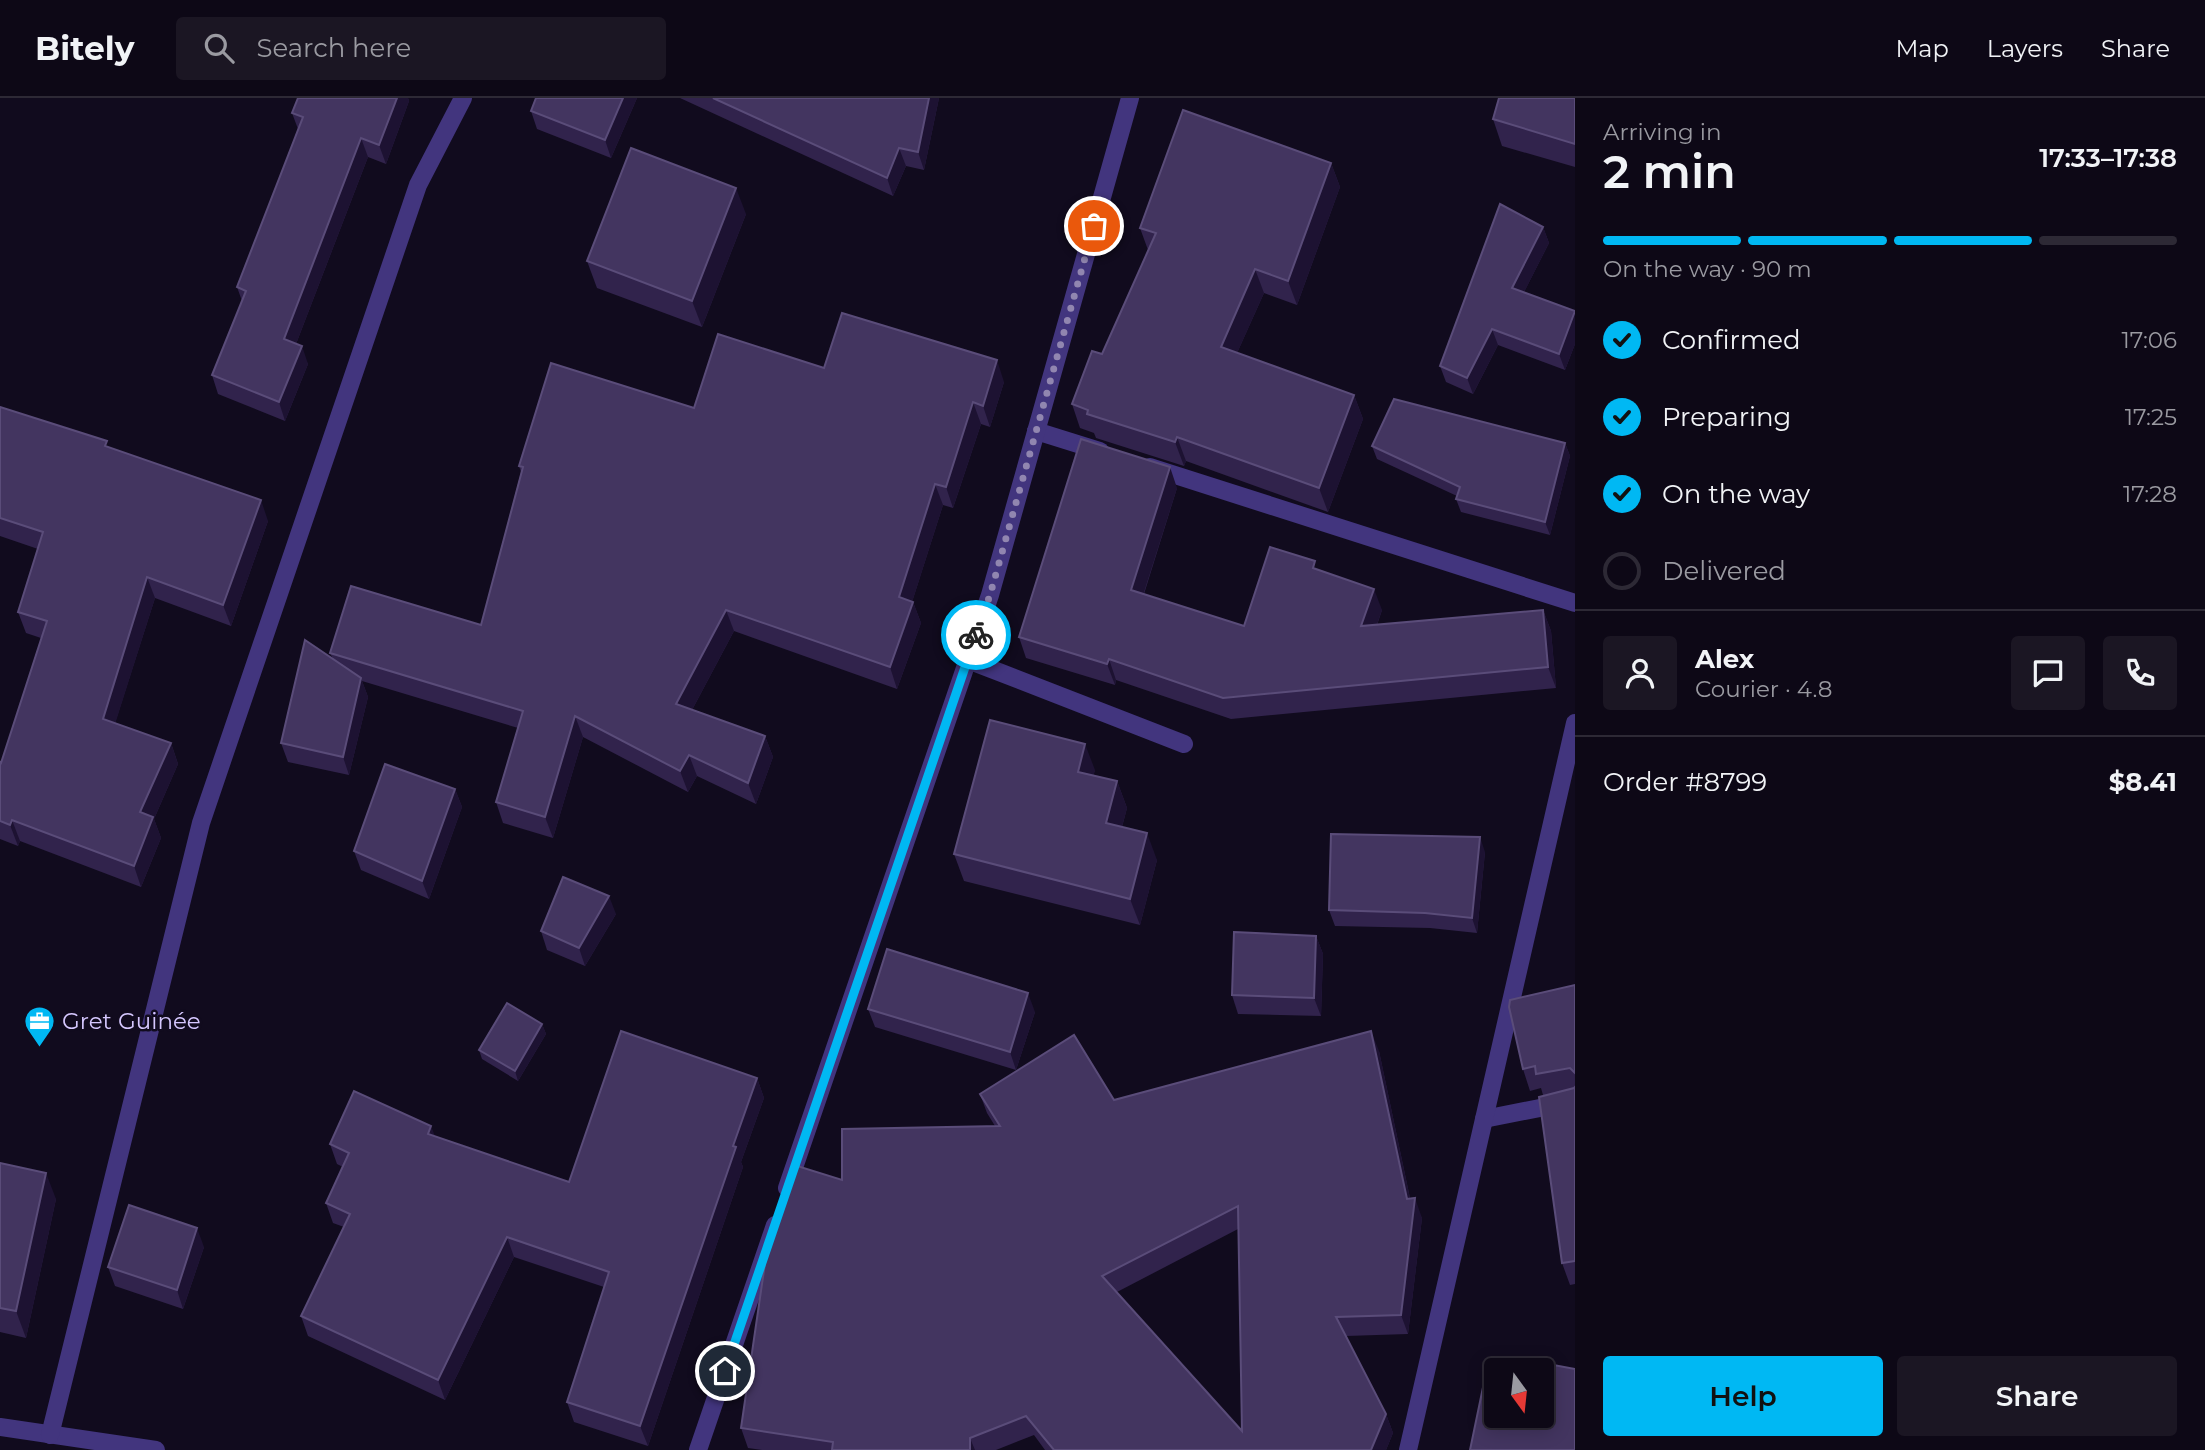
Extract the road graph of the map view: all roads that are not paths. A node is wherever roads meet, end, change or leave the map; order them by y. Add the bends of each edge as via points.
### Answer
1 (463, 98) edge
2 (1130, 98) edge
3 (1037, 431) junction
4 (1575, 603) edge
5 (968, 660) junction
6 (1575, 723) edge
7 (1184, 744) dead end
8 (1575, 1101) edge
9 (1484, 1119) junction
10 (0, 1427) edge
11 (50, 1435) junction
12 (156, 1450) edge
13 (698, 1450) edge
14 (1408, 1450) edge

1 - 11 street via 418,185 201,823
2 - 3 street
3 - 4 street
3 - 5 street
5 - 7 street
5 - 13 street
6 - 9 street
8 - 9 street
9 - 14 street
10 - 11 street
11 - 12 street

